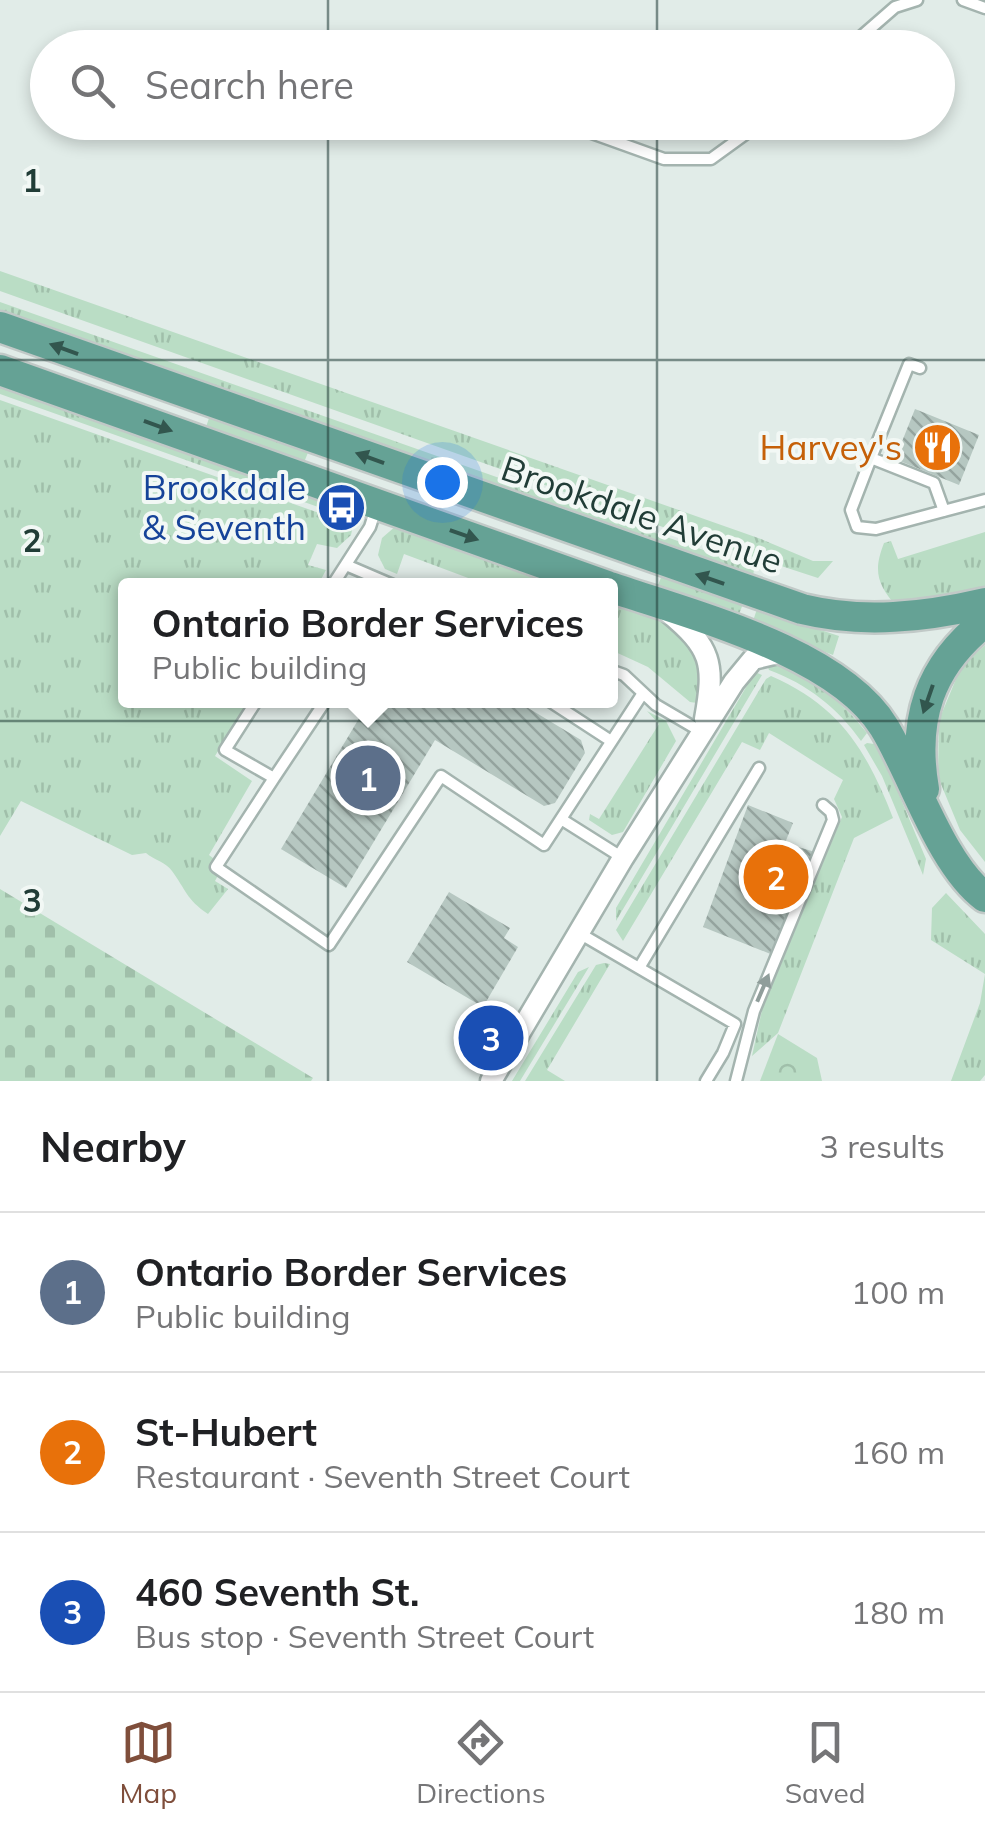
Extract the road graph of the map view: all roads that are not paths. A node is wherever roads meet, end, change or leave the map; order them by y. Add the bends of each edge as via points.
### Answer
1 (917, 0) edge
2 (963, 0) edge
3 (985, 8) edge
4 (869, 30) edge
5 (611, 140) edge
6 (737, 140) edge
7 (0, 326) edge
8 (920, 368) dead end
9 (0, 370) edge
10 (871, 458) junction
11 (985, 500) edge
12 (377, 504) junction
13 (944, 510) junction
14 (346, 565) junction
15 (337, 578) edge
16 (376, 578) edge
17 (586, 578) edge
18 (618, 589) edge
19 (985, 603) edge
20 (658, 604) junction
21 (985, 622) edge
22 (786, 652) junction
23 (618, 673) edge
24 (643, 692) junction
25 (252, 708) edge
26 (321, 708) edge
27 (560, 708) edge
28 (703, 732) junction
29 (611, 741) junction
30 (759, 768) dead end
31 (274, 778) junction
32 (824, 805) dead end
33 (929, 817) junction
34 (561, 819) junction
35 (623, 858) junction
36 (985, 897) edge
37 (579, 933) junction
38 (639, 968) junction
39 (490, 1081) edge
40 (706, 1081) edge
41 (736, 1081) edge

1 - 4 lane via 895,7
2 - 3 lane
5 - 6 lane via 664,159 711,159
19 -> 7 main road, Brookdale Avenue via 913,616 826,615 772,600
8 - 10 lane via 909,364
9 -> 12 main road
10 - 13 lane via 934,483
10 - 13 lane via 851,510 858,527 876,530
11 - 13 lane
12 - 14 lane
12 -> 17 main road
14 - 15 lane
14 - 16 lane
18 - 20 main road
20 - 22 main road
20 - 28 street via 692,631 711,662
21 -> 33 main road via 947,660 927,698 919,758
22 - 28 street via 749,662
22 - 33 main road via 847,684 868,704
23 - 24 lane
24 - 28 lane
24 - 29 lane
25 - 31 lane via 225,750
26 - 31 lane
27 - 29 lane
28 - 35 street
29 - 34 lane
30 - 38 lane
31 - 34 lane via 216,867 329,945 441,776 544,844
41 -> 32 lane via 754,1011 833,820
33 - 36 main road
34 - 35 lane
35 - 37 street
37 - 38 lane
37 - 39 street
38 - 40 lane via 735,1024

